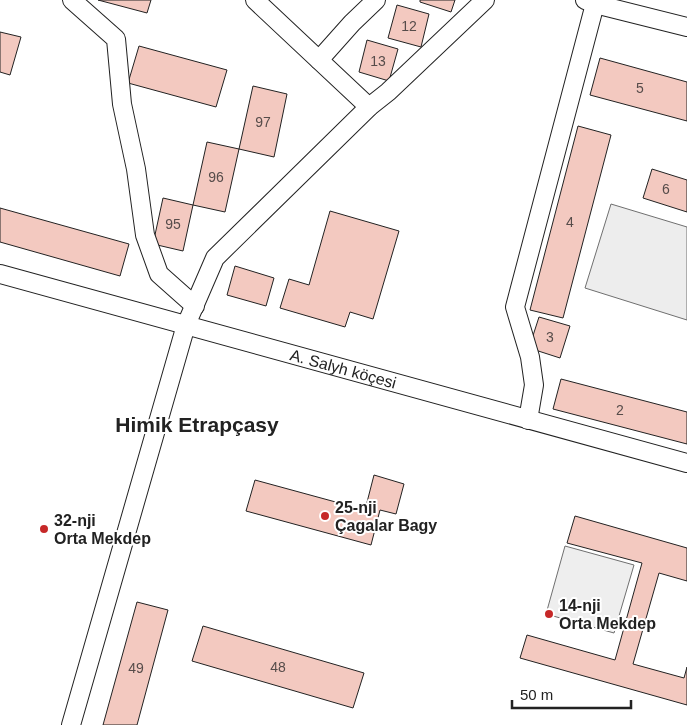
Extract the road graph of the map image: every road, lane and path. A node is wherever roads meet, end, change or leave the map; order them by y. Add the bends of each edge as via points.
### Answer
1 (72, 0) edge
2 (255, 0) edge
3 (376, 0) edge
4 (485, 0) edge
5 (592, 1) edge
6 (687, 27) edge
7 (319, 60) junction
8 (369, 107) junction
9 (0, 274) edge
10 (195, 306) junction
11 (186, 326) junction
12 (528, 420) junction
13 (687, 463) edge
14 (71, 725) edge

1 - 10 street via 116,39 122,104 136,168 145,235 158,274
2 - 7 street
3 - 7 street
4 - 8 street
5 - 6 street
5 - 12 street via 515,307 530,358 534,385
7 - 8 street
8 - 10 street via 215,258
9 - 11 street, A. Salyh köçesi
10 - 11 street
11 - 12 street, A. Salyh köçesi
11 - 14 street
12 - 13 street, A. Salyh köçesi

